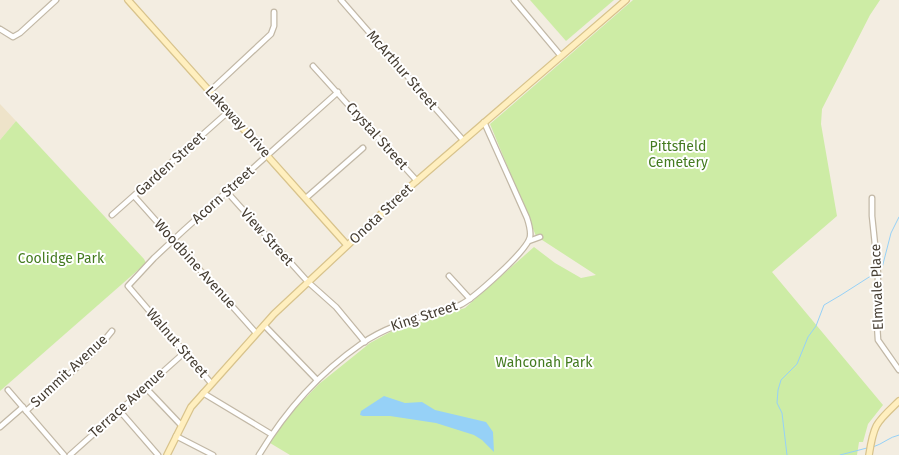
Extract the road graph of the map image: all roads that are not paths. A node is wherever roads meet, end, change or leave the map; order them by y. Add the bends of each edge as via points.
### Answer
1 (56, 0) edge
2 (128, 0) edge
3 (341, 0) edge
4 (514, 0) edge
5 (626, 0) edge
6 (274, 12) dead end
7 (0, 29) edge
8 (561, 56) junction
9 (313, 66) dead end
10 (210, 91) junction
11 (338, 92) junction
12 (228, 112) junction
13 (484, 122) junction
14 (463, 140) junction
15 (363, 148) dead end
16 (268, 155) junction
17 (417, 181) junction
18 (227, 192) junction
19 (134, 196) junction
20 (306, 198) junction
21 (872, 198) dead end
22 (112, 216) dead end
23 (540, 237) dead end
24 (173, 240) junction
25 (528, 242) junction
26 (348, 245) junction
27 (154, 258) joint
28 (449, 276) dead end
29 (308, 282) junction
30 (470, 299) junction
31 (264, 324) junction
32 (112, 331) dead end
33 (256, 333) junction
34 (365, 342) junction
35 (185, 352) junction
36 (899, 370) edge
37 (317, 380) junction
38 (211, 383) junction
39 (144, 387) junction
40 (8, 390) dead end
41 (203, 393) junction
42 (899, 401) edge
43 (24, 409) junction
44 (119, 410) junction
45 (181, 425) junction
46 (0, 427) edge
47 (271, 434) junction
48 (176, 436) junction
49 (64, 455) edge
50 (70, 455) edge
51 (158, 455) edge
52 (167, 455) edge
53 (212, 455) edge
54 (259, 455) edge
55 (869, 455) edge

1 - 7 street via 13,37
2 - 10 street, Lakeway Drive
3 - 14 street, McArthur Street
4 - 8 street
5 - 8 street, Onota Street
6 - 10 street via 271,34
8 - 13 street, Onota Street
9 - 11 street, Crystal Street
10 - 12 street, Lakeway Drive
11 - 16 street, Acorn Street
11 - 17 street, Crystal Street
12 - 16 street, Lakeway Drive
12 - 19 street, Garden Street
13 - 14 street, Onota Street
13 - 25 street via 527,218
14 - 17 street, Onota Street
15 - 20 street
16 - 18 street, Acorn Street
16 - 20 street, Lakeway Drive
17 - 26 street, Onota Street
18 - 24 street, Acorn Street
18 - 29 street, View Street
19 - 22 street, Garden Street
19 - 24 street, Woodbine Avenue
20 - 26 street, Lakeway Drive
21 - 36 street, Elmvale Place via 878,271 878,340
23 - 25 street
24 - 27 street, Acorn Street
24 - 33 street, Woodbine Avenue
25 - 30 street, King Street
26 - 29 street, Onota Street
27 - 35 street, Walnut Street via 128,286
28 - 30 street
29 - 31 street, Onota Street
29 - 34 street, View Street via 336,307
30 - 34 street, King Street via 459,306 385,328
31 - 33 street, Onota Street
31 - 37 street
32 - 43 street, Summit Avenue via 86,359
33 - 38 street, Onota Street
34 - 37 street, King Street
35 - 38 street, Walnut Street
35 - 39 street, Terrace Avenue
37 - 47 street, King Street
38 - 41 street, Onota Street
39 - 44 street, Terrace Avenue
39 - 45 street
40 - 43 street
41 - 45 street, Onota Street
41 - 47 street
42 - 55 street via 876,424
43 - 46 street, Summit Avenue
43 - 49 street
44 - 50 street, Terrace Avenue
44 - 51 street
45 - 48 street, Onota Street
47 - 54 street, King Street
48 - 52 street, Onota Street
48 - 53 street

